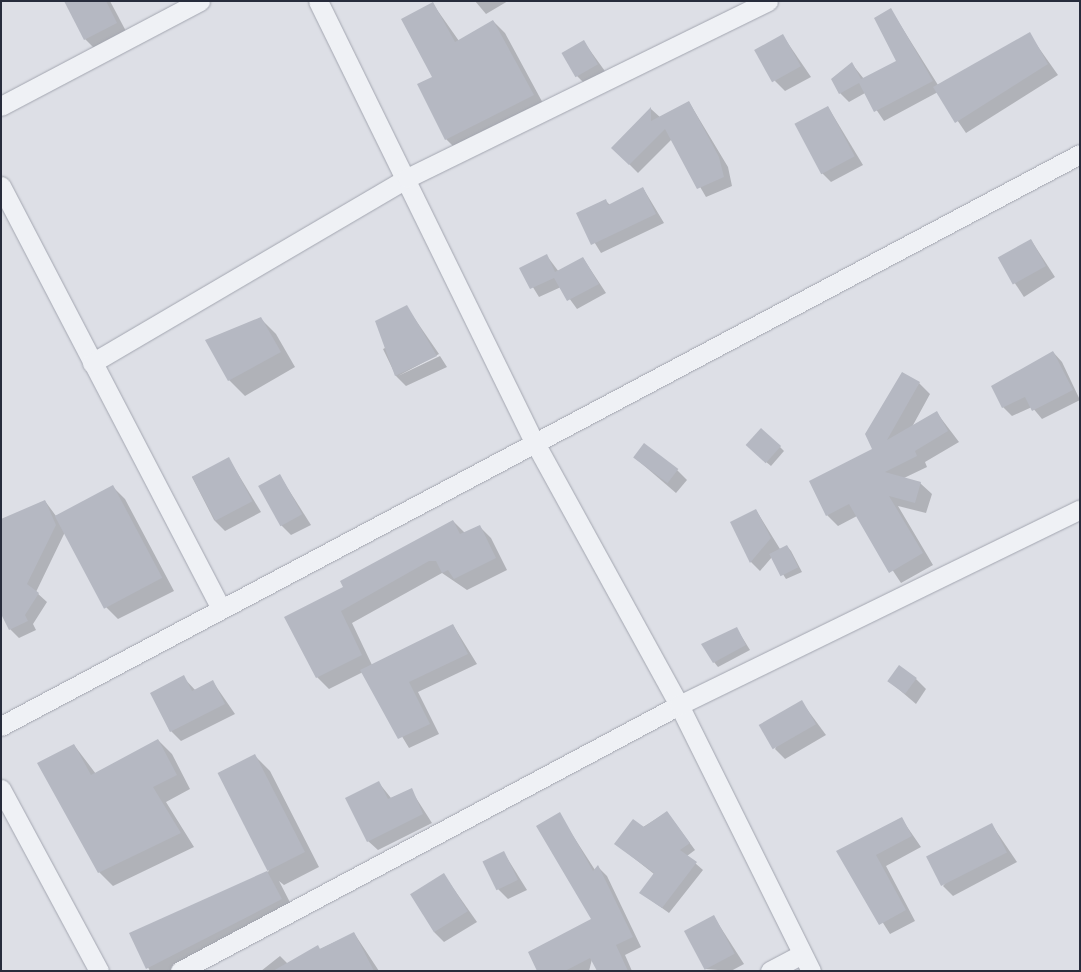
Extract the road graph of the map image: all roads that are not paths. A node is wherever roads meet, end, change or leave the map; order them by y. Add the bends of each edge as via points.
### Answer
1 (200, 1) edge
2 (318, 1) edge
3 (768, 1) edge
4 (1, 106) edge
5 (1080, 154) edge
6 (407, 178) junction
7 (1, 186) edge
8 (92, 363) junction
9 (535, 443) junction
10 (1080, 510) edge
11 (220, 607) junction
12 (680, 705) junction
13 (1, 726) edge
14 (1, 789) edge
15 (802, 954) junction
16 (99, 971) edge
17 (180, 971) edge
18 (770, 971) edge
19 (811, 971) edge

1 - 4 street
2 - 6 street
3 - 6 street
5 - 9 street
6 - 8 street
6 - 9 street
7 - 8 street
8 - 11 street
9 - 11 street
9 - 12 street
10 - 12 street
11 - 13 street
12 - 15 street
12 - 17 street
14 - 16 street
15 - 18 street
15 - 19 street

